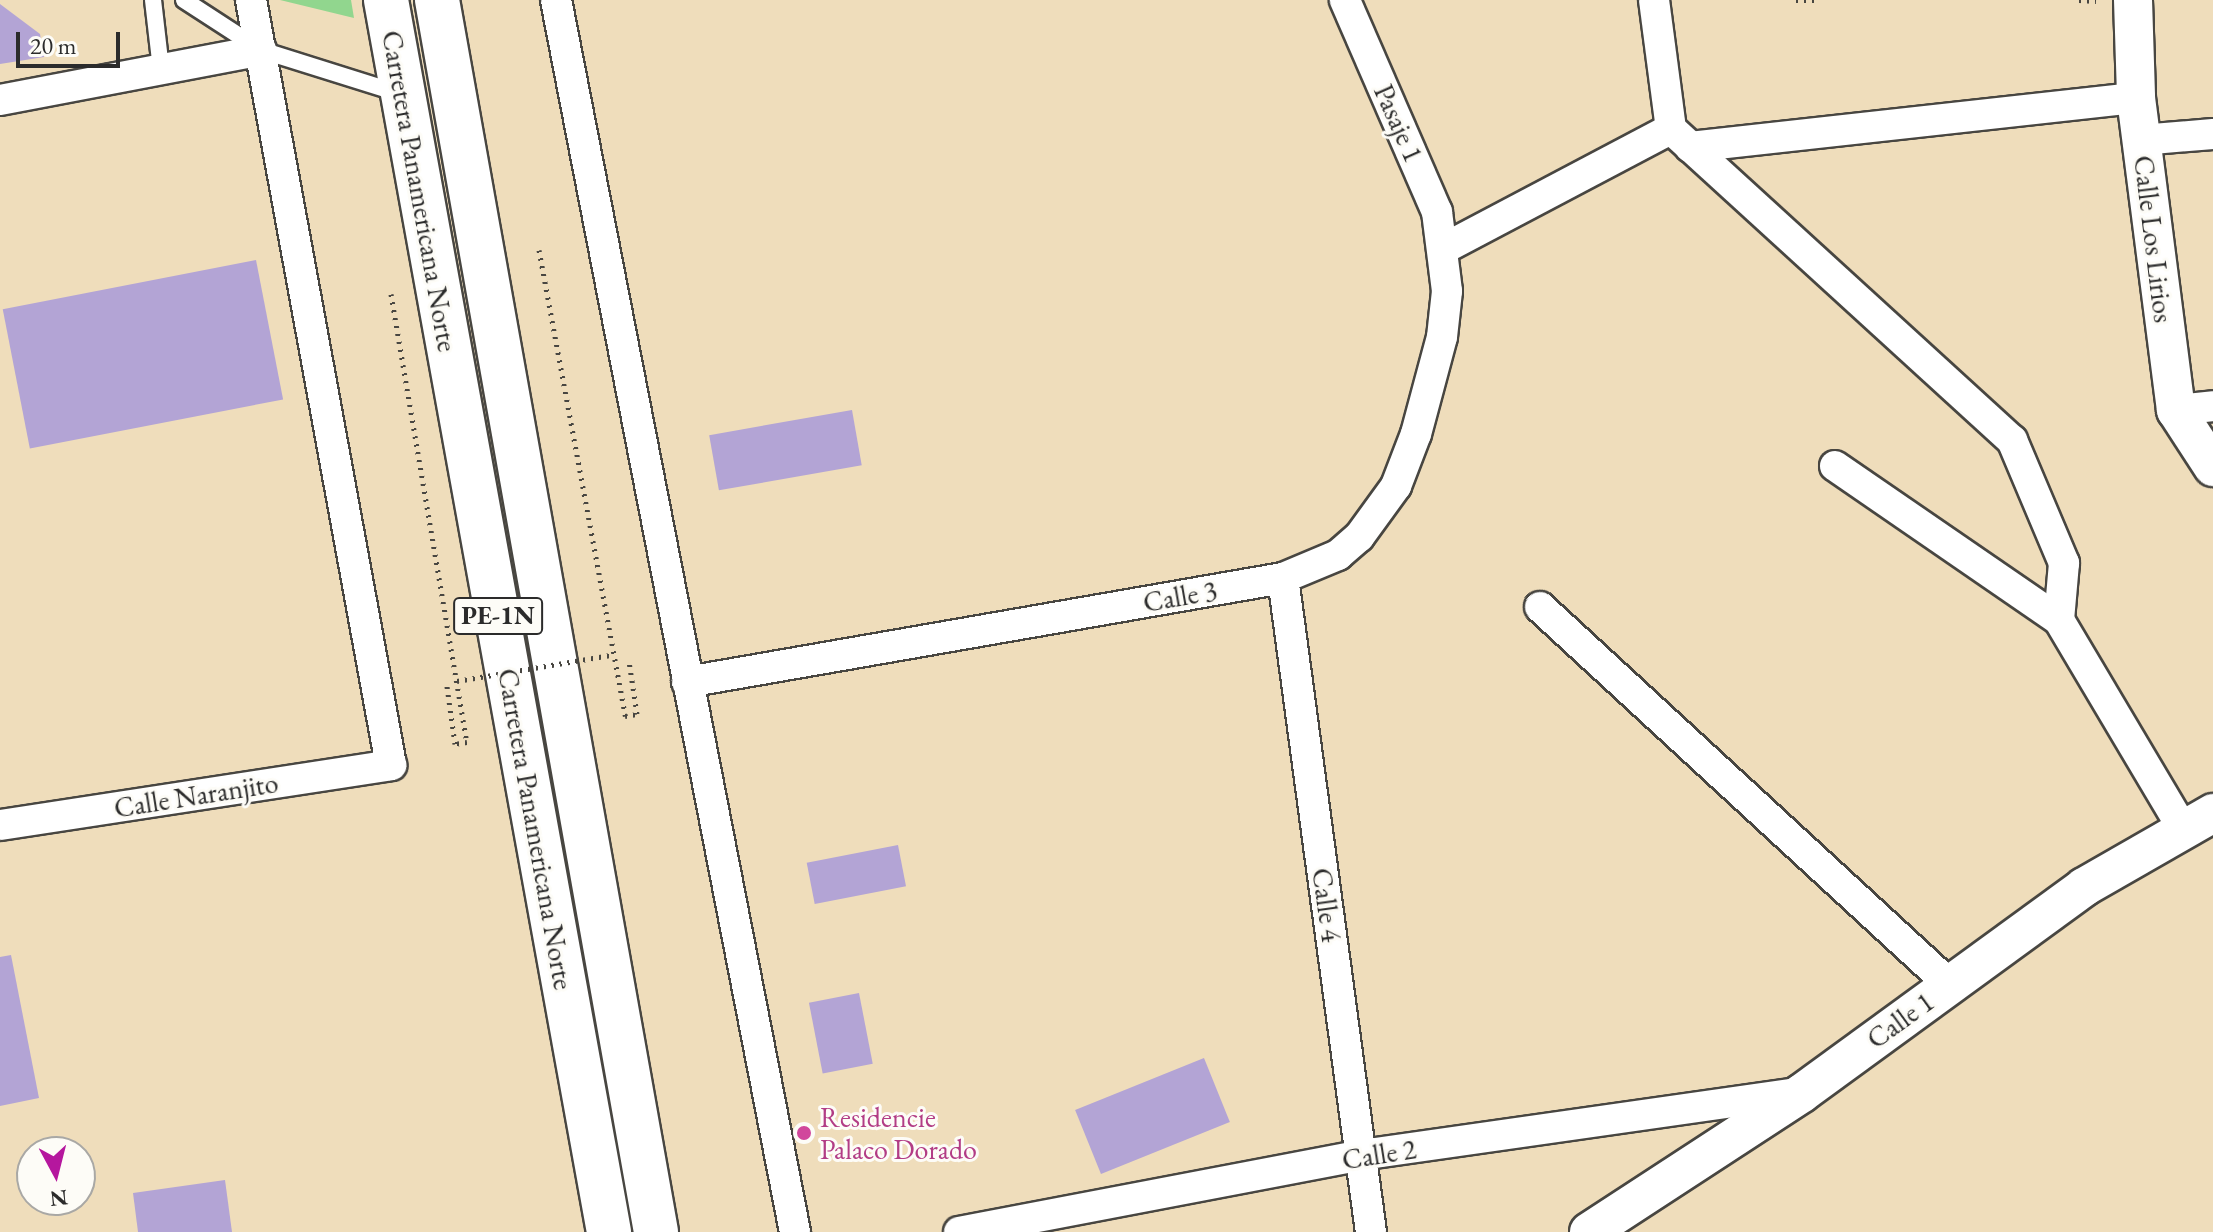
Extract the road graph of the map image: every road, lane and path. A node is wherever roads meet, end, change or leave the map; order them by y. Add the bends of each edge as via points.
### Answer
1 (153, 0) edge
2 (251, 0) edge
3 (386, 0) edge
4 (437, 0) edge
5 (556, 0) edge
6 (1345, 0) edge
7 (1654, 0) edge
8 (1796, 0) edge
9 (1817, 0) edge
10 (2133, 0) edge
11 (188, 1) edge
12 (261, 50) junction
13 (161, 69) junction
14 (403, 95) junction
15 (2136, 98) junction
16 (0, 100) edge
17 (2213, 134) edge
18 (1681, 138) junction
19 (2141, 140) junction
20 (1445, 248) junction
21 (539, 250) dead end
22 (391, 294) dead end
23 (2213, 406) edge
24 (2176, 410) junction
25 (1835, 466) dead end
26 (2213, 467) edge
27 (1283, 578) junction
28 (1540, 607) dead end
29 (2059, 620) junction
30 (611, 655) junction
31 (629, 661) dead end
32 (457, 681) junction
33 (687, 682) junction
34 (447, 686) dead end
35 (2198, 821) edge
36 (0, 825) edge
37 (1949, 984) junction
38 (1802, 1093) junction
39 (1361, 1155) junction
40 (609, 1232) edge
41 (656, 1232) edge
42 (795, 1232) edge
43 (959, 1232) edge
44 (1371, 1232) edge
45 (1589, 1232) edge

1 - 13 lane
2 - 12 street
3 - 14 highway, Carretera Panamericana Norte / PE-1N
4 - 41 highway, Carretera Panamericana Norte / PE-1N
5 - 33 street
6 - 20 street, Pasaje 1 via 1419,165
7 - 18 street
8 - 9 path
10 - 15 street, Calle Los Lirios
11 - 12 lane
12 - 13 street
12 - 14 lane
12 - 36 street, Calle Naranjito via 391,765
13 - 16 street
14 - 40 highway, Carretera Panamericana Norte / PE-1N
15 - 18 street
15 - 19 street, Calle Los Lirios
17 - 19 street
18 - 20 street
18 - 29 street via 2012,440 2064,563
19 - 24 street, Calle Los Lirios
20 - 27 street, Calle 3 via 1442,337 1396,486 1376,519 1338,555
21 - 30 path
22 - 32 path
23 - 24 street
24 - 26 street, Calle Los Lirios
25 - 29 street
27 - 33 street, Calle 3
27 - 39 street, Calle 4
28 - 37 street
29 - 35 street
30 - 31 path via 625,716 637,714
30 - 32 path, bridge
32 - 34 path via 467,742 455,744
33 - 42 street
35 - 37 street, Calle 1 via 2084,887
37 - 38 street, Calle 1
38 - 39 street, Calle 2
38 - 45 street, Calle 1
39 - 43 street, Calle 2
39 - 44 street, Calle 4

